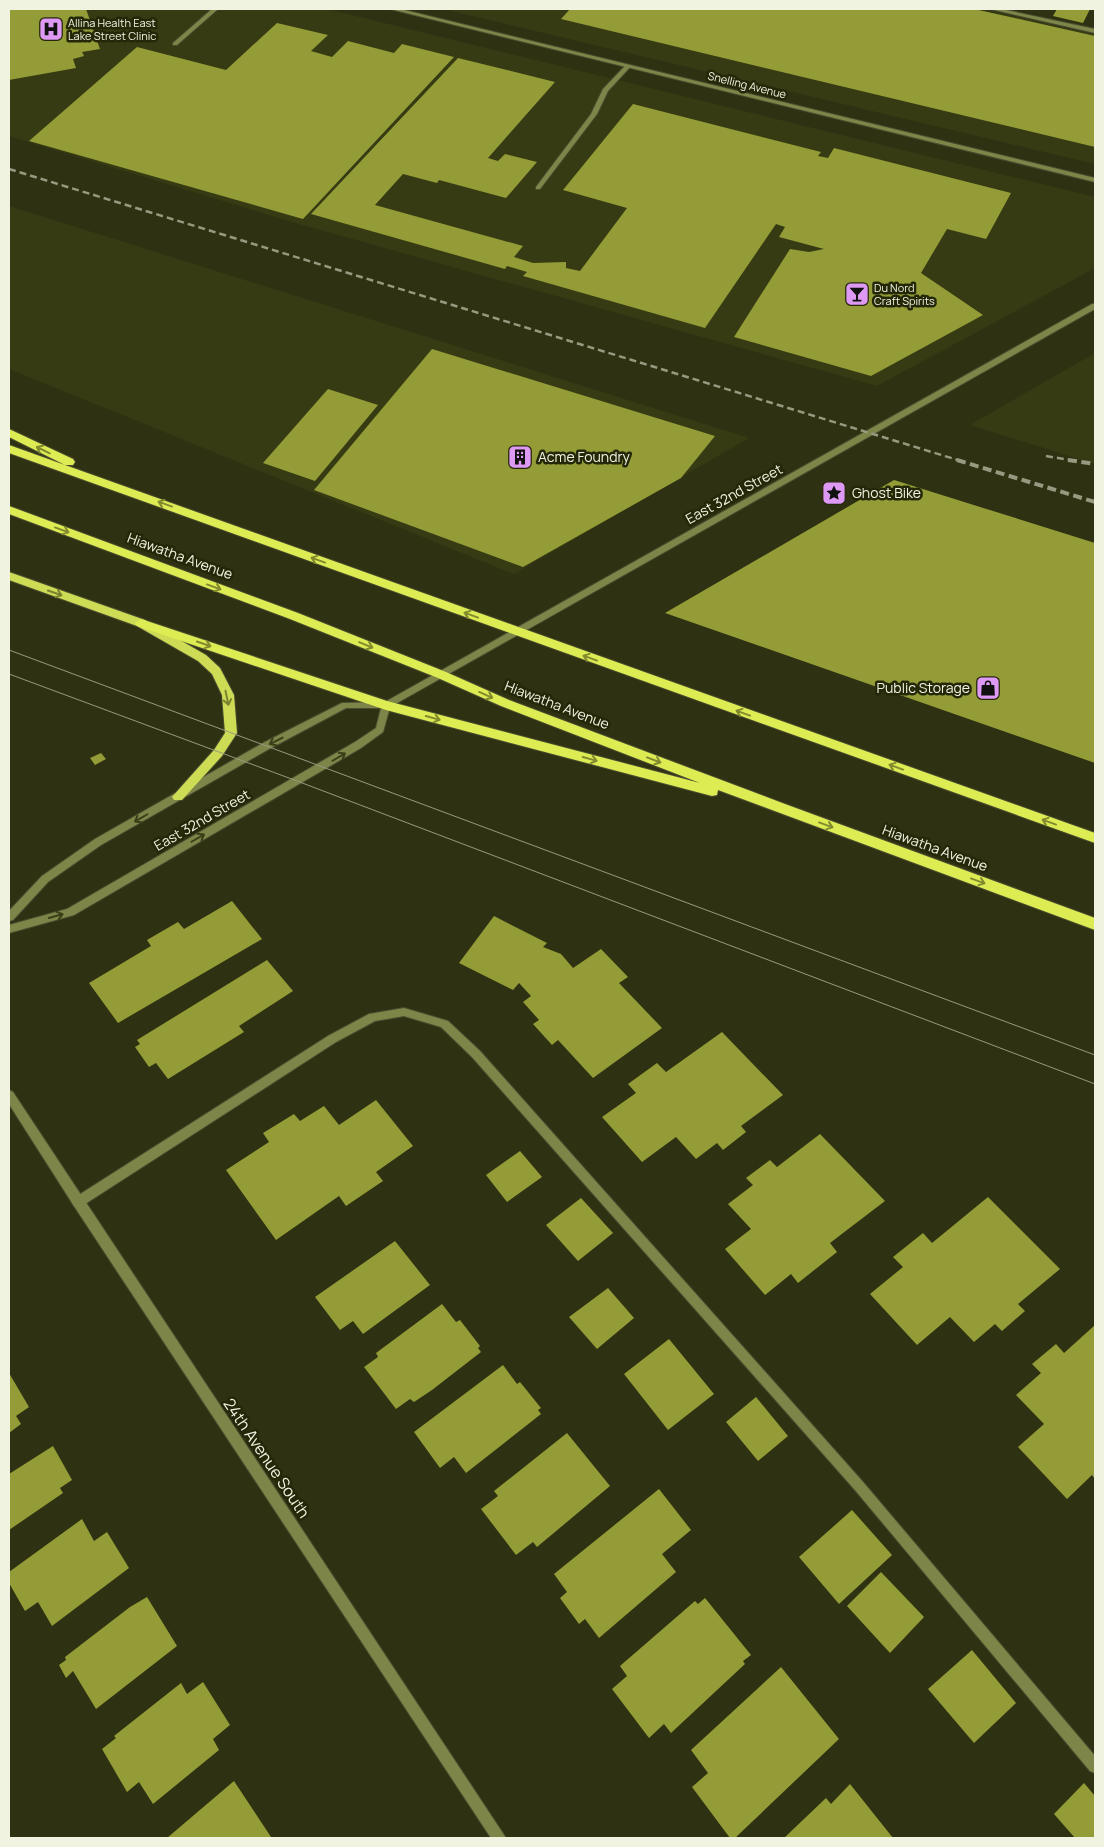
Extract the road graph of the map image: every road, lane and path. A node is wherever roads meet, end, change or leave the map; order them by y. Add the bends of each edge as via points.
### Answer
1 (215, 9) edge
2 (393, 9) edge
3 (994, 9) edge
4 (1095, 31) edge
5 (175, 44) dead end
6 (628, 66) junction
7 (1095, 180) edge
8 (538, 188) dead end
9 (1095, 306) edge
10 (9, 433) edge
11 (9, 448) edge
12 (135, 493) junction
13 (9, 510) edge
14 (9, 576) edge
15 (141, 623) junction
16 (517, 632) junction
17 (442, 675) junction
18 (386, 705) junction
19 (178, 797) junction
20 (780, 808) junction
21 (1095, 838) edge
22 (9, 916) edge
23 (1095, 924) edge
24 (9, 929) edge
25 (9, 1095) edge
26 (78, 1202) junction
27 (1095, 1766) edge
28 (499, 1838) edge

1 - 5 street
2 - 6 street, Snelling Avenue
3 - 4 street
6 - 7 street, Snelling Avenue
6 - 8 street via 606,90 594,114
9 - 16 street, East 32nd Street
12 -> 10 highway
11 - 12 highway
16 -> 12 highway
13 -> 17 highway, Hiawatha Avenue
14 -> 15 main road
15 -> 18 highway
15 -> 19 main road via 202,658 216,671 228,695 231,733 218,753
16 - 17 street, East 32nd Street
21 -> 16 highway
17 - 18 street, East 32nd Street
17 -> 20 highway, Hiawatha Avenue via 505,703
18 -> 19 street, East 32nd Street via 345,705
18 -> 20 highway
24 -> 18 street, East 32nd Street via 70,912 358,745 380,730
19 -> 22 street, East 32nd Street via 98,842 45,879
20 -> 23 highway, Hiawatha Avenue
25 - 26 street, 24th Avenue South
26 - 27 street via 332,1039 373,1017 404,1012 444,1024 476,1054 859,1486
26 - 28 street, 24th Avenue South

